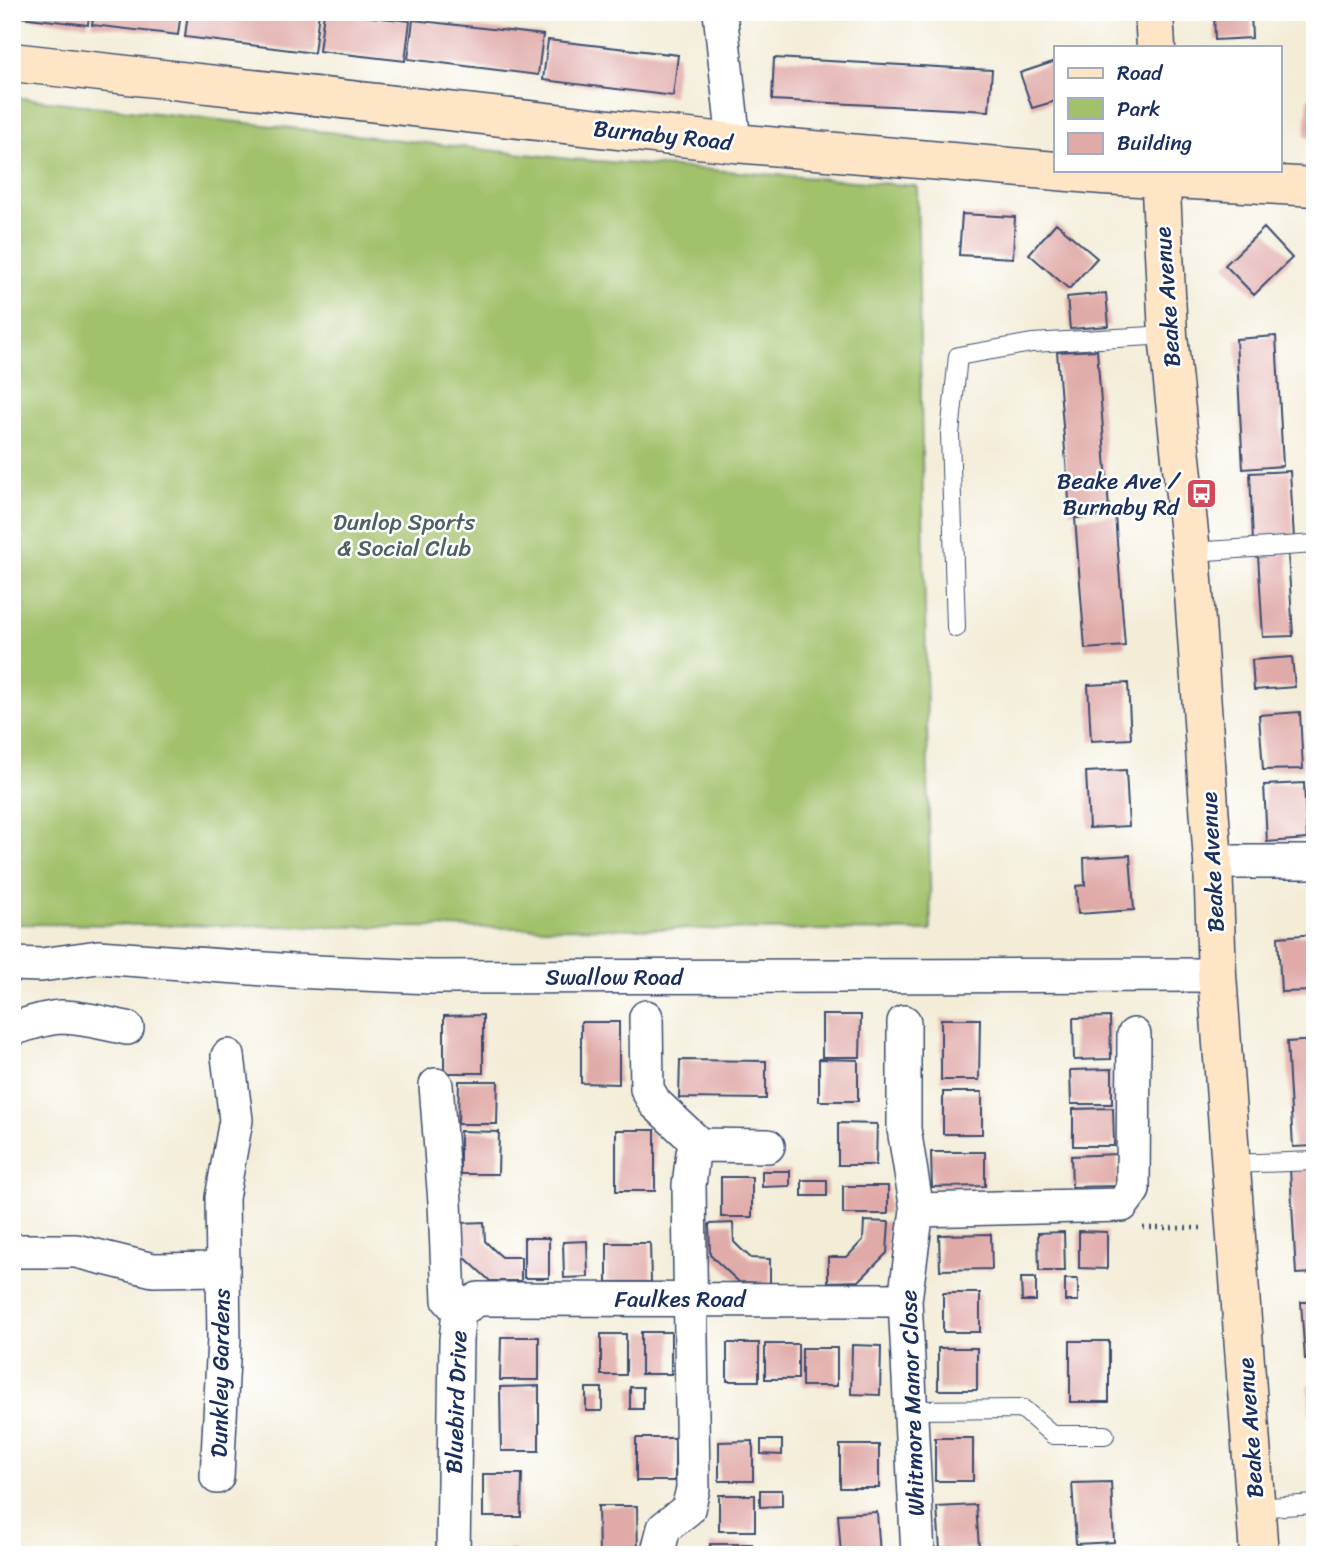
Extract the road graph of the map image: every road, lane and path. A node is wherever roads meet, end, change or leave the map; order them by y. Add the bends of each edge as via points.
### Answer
1 (720, 12) edge
2 (1154, 12) edge
3 (1156, 46) edge
4 (12, 62) edge
5 (734, 143) junction
6 (1054, 166) edge
7 (1133, 172) edge
8 (1161, 174) edge
9 (1315, 187) edge
10 (1168, 335) junction
11 (1315, 544) edge
12 (1192, 552) junction
13 (956, 628) dead end
14 (1213, 862) junction
15 (1315, 862) edge
16 (12, 964) edge
17 (1217, 975) junction
18 (646, 1017) dead end
19 (904, 1022) dead end
20 (127, 1028) dead end
21 (12, 1029) edge
22 (1134, 1035) dead end
23 (228, 1056) dead end
24 (436, 1085) dead end
25 (700, 1145) junction
26 (768, 1146) dead end
27 (1315, 1161) edge
28 (1231, 1164) junction
29 (918, 1210) junction
30 (12, 1251) edge
31 (222, 1269) junction
32 (690, 1298) junction
33 (905, 1300) junction
34 (459, 1311) junction
35 (911, 1410) junction
36 (1105, 1436) dead end
37 (217, 1477) dead end
38 (1315, 1504) edge
39 (1255, 1507) junction
40 (453, 1555) edge
41 (657, 1555) edge
42 (918, 1555) edge
43 (1259, 1555) edge

1 - 5 street
2 - 3 street
4 - 5 street, Burnaby Road
5 - 6 street, Burnaby Road
7 - 8 street, Burnaby Road
8 - 9 street, Burnaby Road
8 - 10 street, Beake Avenue
10 - 12 street, Beake Avenue
10 - 13 lane via 1032,343 958,356 950,434
11 - 12 lane
12 - 14 street, Beake Avenue
14 - 15 street
14 - 17 street, Beake Avenue
16 - 17 street, Swallow Road via 98,957 431,977
17 - 28 street, Beake Avenue
18 - 25 street via 647,1089 655,1103
19 - 29 street, Whitmore Manor Close via 904,1129
20 - 21 street via 61,1017
22 - 29 street via 1133,1190 1122,1205
23 - 31 street, Dunkley Gardens via 236,1120 222,1198
24 - 34 street, Bluebird Drive via 449,1300
25 - 26 street
25 - 32 street via 693,1153 689,1185
27 - 28 lane
28 - 39 street, Beake Avenue
29 - 33 street, Whitmore Manor Close
30 - 31 street, Dunkley Gardens via 76,1251 153,1270
31 - 37 street, Dunkley Gardens
32 - 33 street, Faulkes Road
32 - 34 street, Faulkes Road via 478,1299
32 - 41 street via 693,1489 688,1510 664,1528
33 - 35 street, Whitmore Manor Close
34 - 40 street, Bluebird Drive
35 - 36 lane via 1023,1409 1053,1436
35 - 42 street, Whitmore Manor Close
38 - 39 lane
39 - 43 street, Beake Avenue

